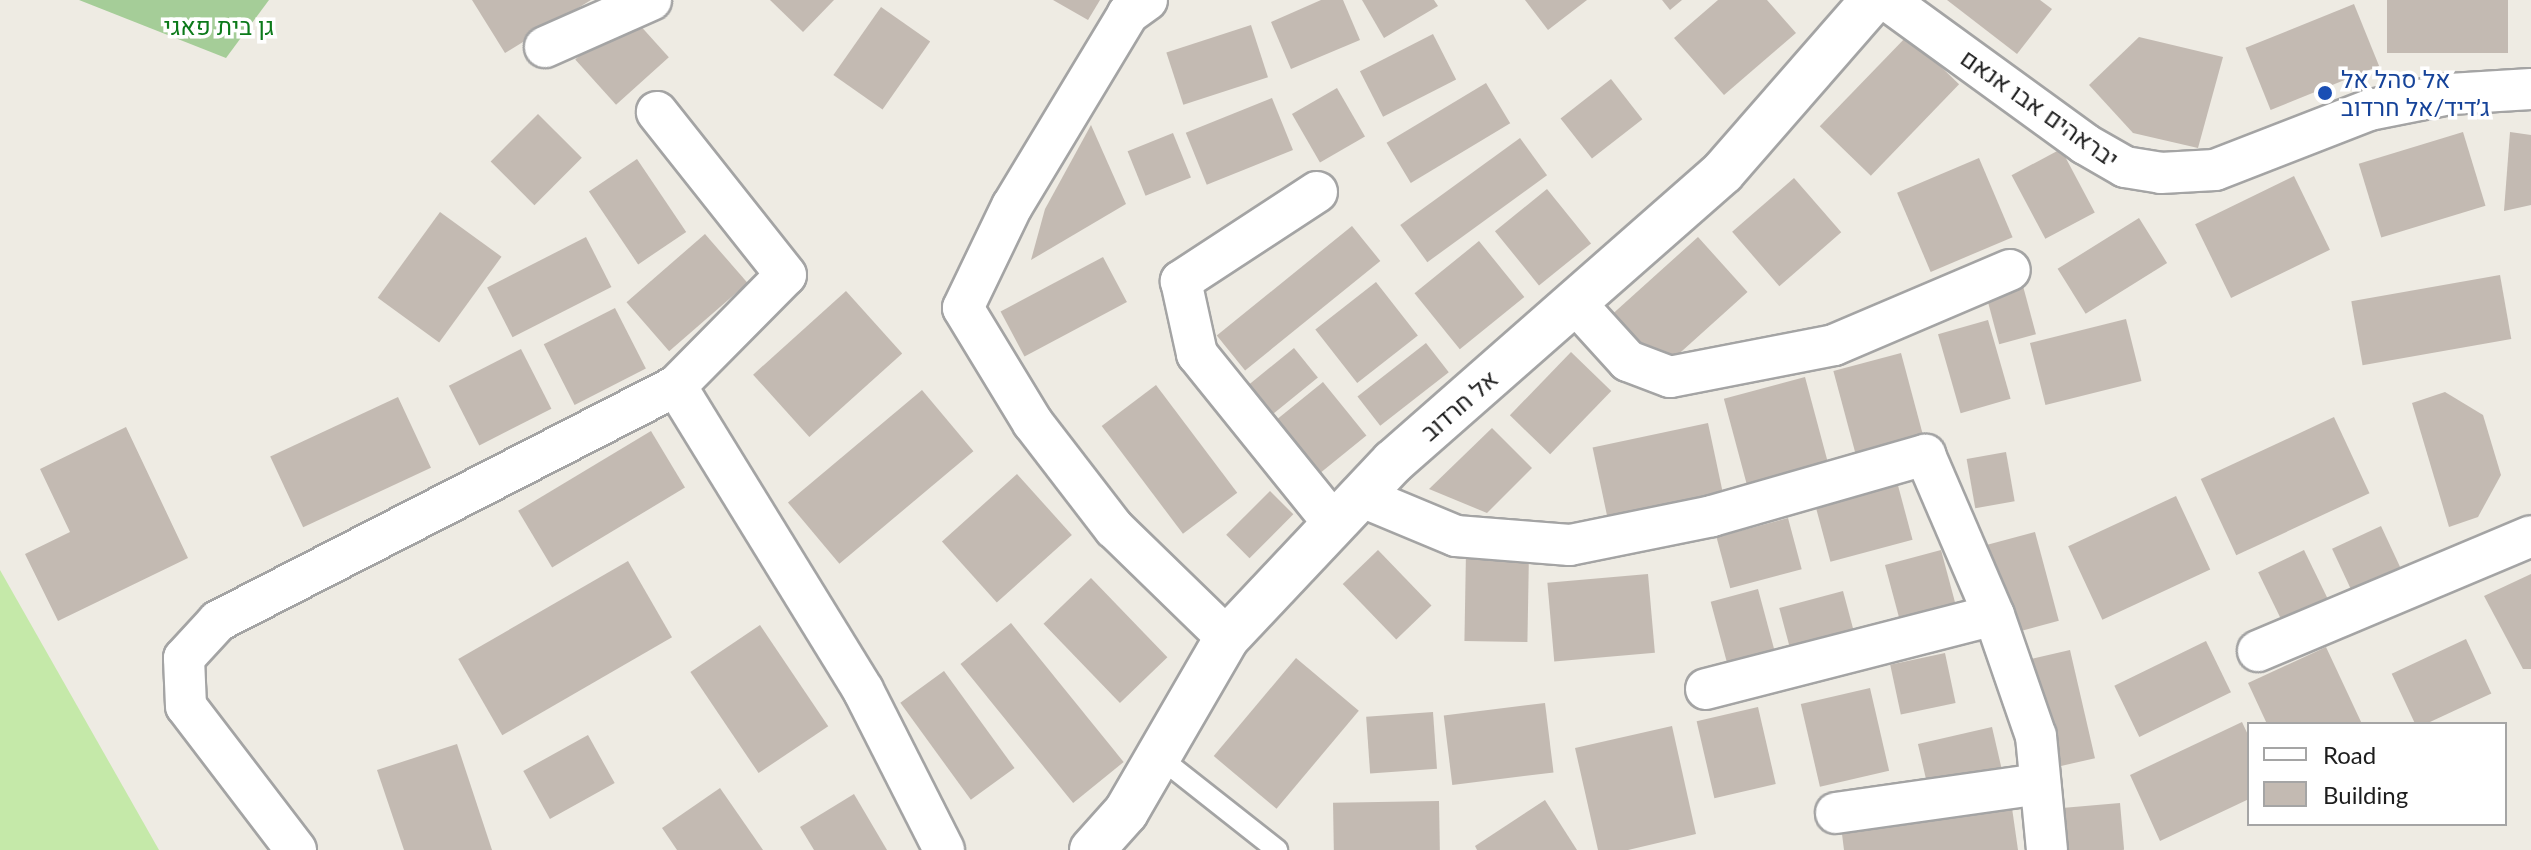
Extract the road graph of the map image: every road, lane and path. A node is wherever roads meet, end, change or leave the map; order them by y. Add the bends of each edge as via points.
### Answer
1 (651, 0) edge
2 (1147, 0) edge
3 (1873, 0) edge
4 (1887, 0) edge
5 (545, 47) dead end
6 (2531, 89) edge
7 (657, 112) dead end
8 (1317, 192) dead end
9 (2010, 270) dead end
10 (1577, 305) junction
11 (676, 386) junction
12 (1347, 510) junction
13 (2531, 536) edge
14 (1994, 615) junction
15 (1227, 638) junction
16 (2258, 651) dead end
17 (1706, 689) dead end
18 (1158, 756) junction
19 (2040, 784) junction
20 (1836, 813) dead end
21 (296, 850) edge
22 (944, 850) edge
23 (1092, 850) edge
24 (1277, 850) edge
25 (2047, 850) edge

1 - 5 street
2 - 15 street via 1128,14 1012,206 963,308 1033,423 1114,528
3 - 10 street, אל חרדוב via 1723,172
4 - 6 street, יבראהים אבו אנאם via 2085,144 2125,167 2161,173 2215,170 2370,110 2450,94
7 - 11 street via 786,275
8 - 12 street via 1181,281 1197,354
9 - 10 street via 1834,345 1670,377 1628,361
10 - 12 street, אל חרדוב via 1393,462
11 - 21 street via 218,621 184,658 186,706
11 - 22 street via 863,690
12 - 14 street via 1456,536 1570,545 1712,516 1925,455
12 - 15 street, אל חרדוב
13 - 16 street
14 - 17 street
14 - 19 street via 2036,736
15 - 18 street, אל חרדוב
18 - 23 street, אל חרדוב via 1126,812
18 - 24 lane
19 - 20 street
19 - 25 street

